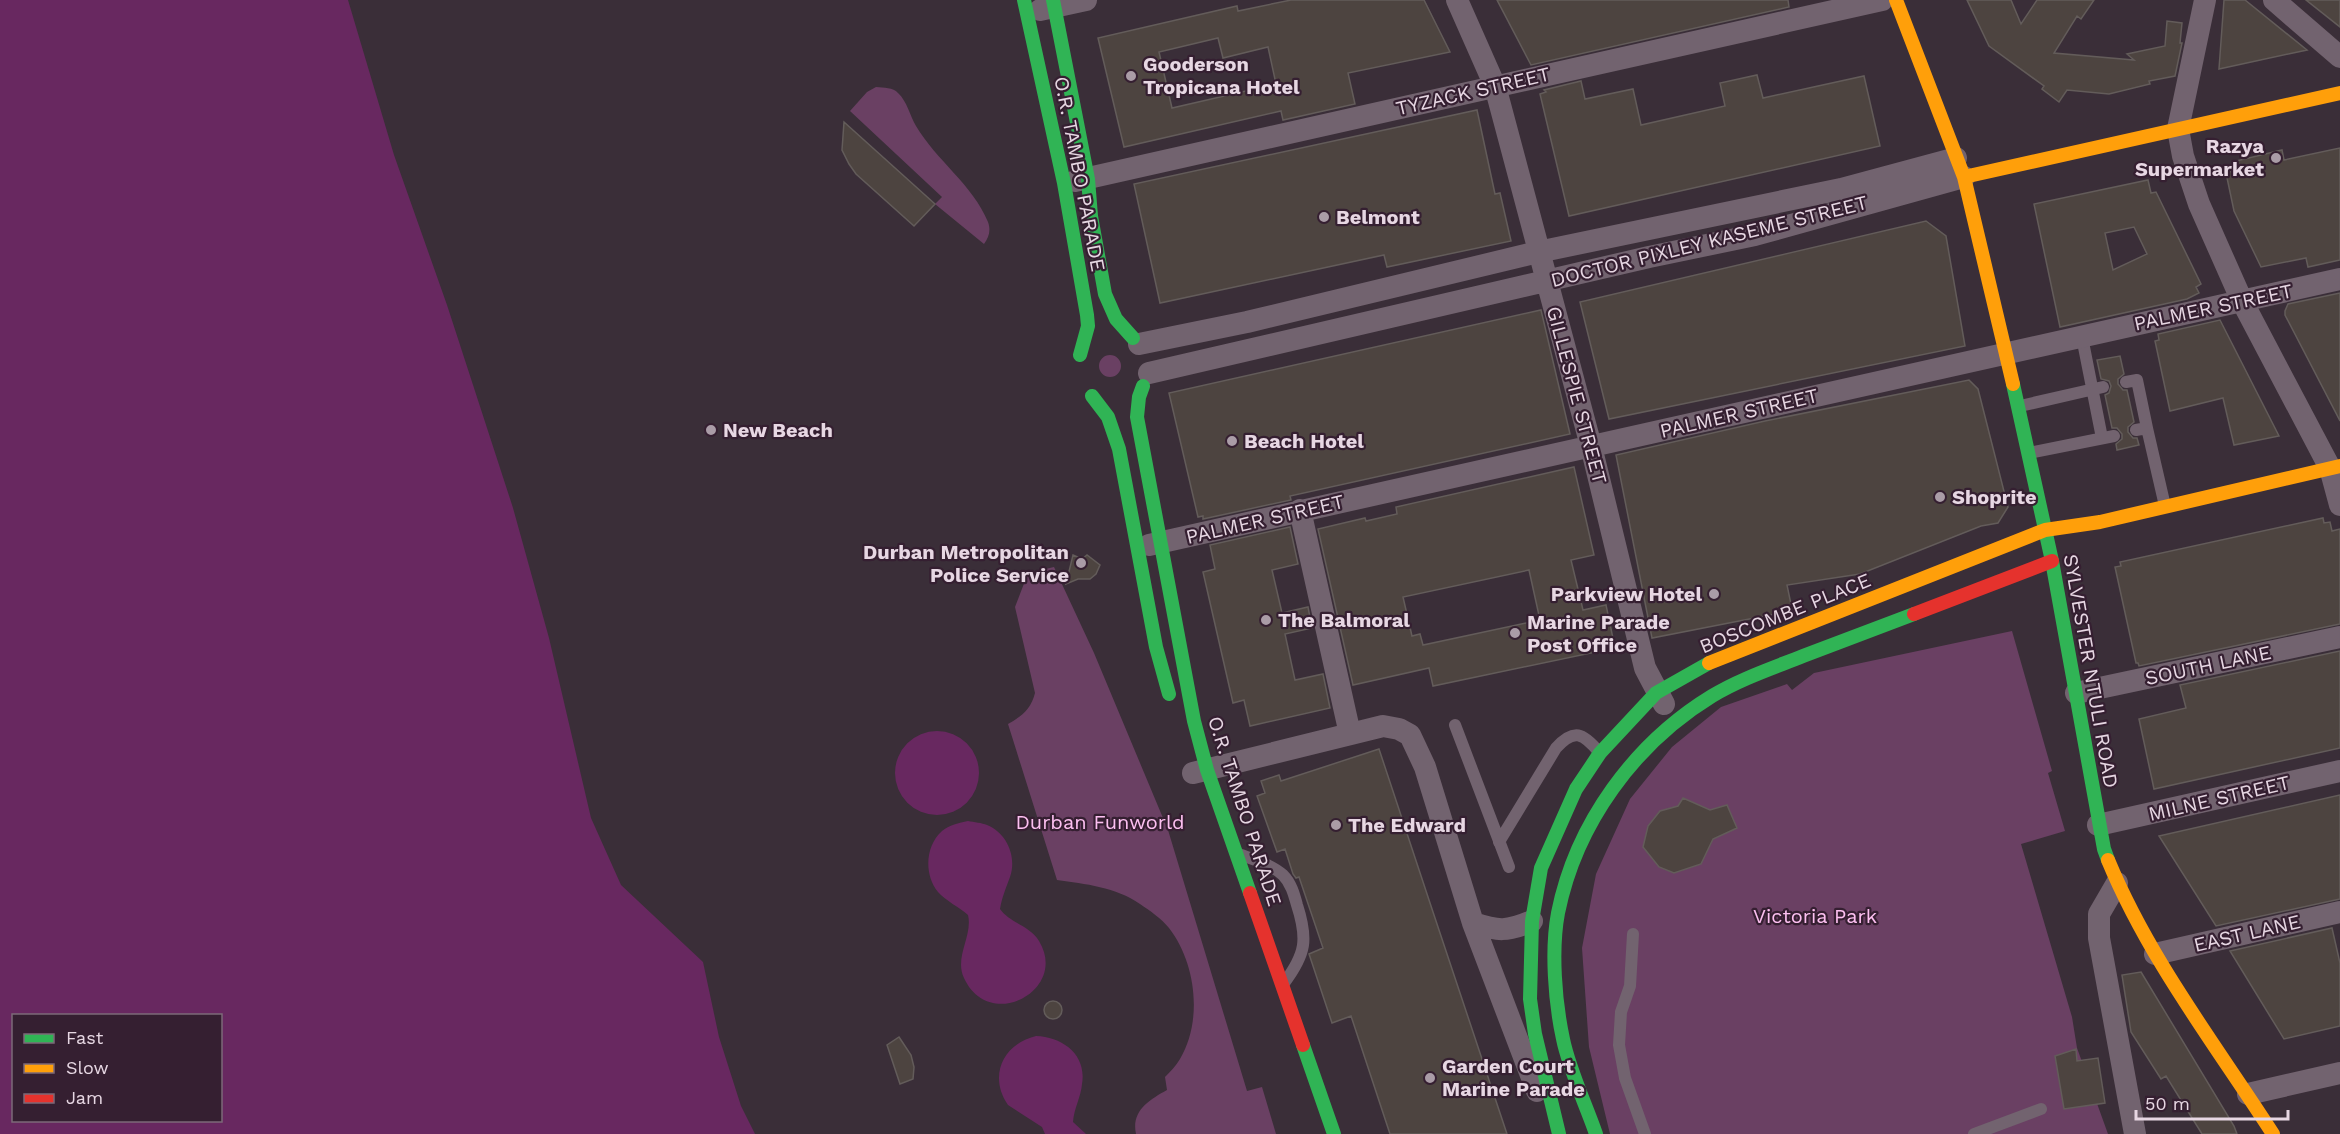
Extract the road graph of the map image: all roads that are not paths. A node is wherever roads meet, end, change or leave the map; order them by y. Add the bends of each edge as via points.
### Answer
1 (1086, 0) edge
2 (1457, 0) edge
3 (1882, 0) edge
4 (1896, 0) edge
5 (2205, 0) edge
6 (2274, 0) edge
7 (1053, 3) edge
8 (1025, 7) edge
9 (2340, 57) edge
10 (1495, 86) junction
11 (2340, 93) edge
12 (2178, 129) junction
13 (1960, 167) junction
14 (1088, 179) junction
15 (1064, 183) junction
16 (1538, 252) junction
17 (2340, 279) edge
18 (1547, 281) junction
19 (2242, 302) junction
20 (2082, 337) junction
21 (2006, 353) junction
22 (1143, 359) junction
23 (1079, 369) junction
24 (2126, 382) dead end
25 (2098, 389) junction
26 (1092, 396) junction
27 (2018, 406) junction
28 (1591, 446) junction
29 (2028, 454) junction
30 (2337, 469) edge
31 (2340, 506) edge
32 (2165, 507) junction
33 (1300, 510) junction
34 (2100, 522) junction
35 (2045, 530) junction
36 (2076, 542) dead end
37 (1162, 543) junction
38 (1138, 548) junction
39 (2056, 558) junction
40 (1894, 622) junction
41 (1809, 623) junction
42 (2340, 637) edge
43 (1656, 693) junction
44 (2076, 693) junction
45 (1172, 704) dead end
46 (1675, 720) junction
47 (1455, 724) dead end
48 (1350, 734) junction
49 (1600, 753) junction
50 (2340, 771) edge
51 (1195, 772) junction
52 (2098, 825) junction
53 (1499, 842) junction
54 (1237, 854) junction
55 (1509, 867) dead end
56 (2116, 883) junction
57 (2340, 912) edge
58 (1532, 921) junction
59 (1473, 922) junction
60 (1504, 930) junction
61 (1633, 934) dead end
62 (2155, 954) junction
63 (1486, 960) junction
64 (1282, 986) junction
65 (2340, 1073) edge
66 (2248, 1094) junction
67 (2042, 1109) dead end
68 (1559, 1133) edge
69 (1334, 1134) edge
70 (1596, 1134) edge
71 (1645, 1134) edge
72 (1974, 1134) edge
73 (2135, 1134) edge
74 (2273, 1134) edge

1 - 7 street
2 - 10 street, GILLESPIE STREET
3 - 10 street, TYZACK STREET
4 - 13 main road, SYLVESTER NTULI ROAD
5 - 12 street
6 - 9 street
7 - 8 street
7 - 14 main road, O.R. TAMBO PARADE
8 - 15 main road, O.R. TAMBO PARADE
10 - 14 street, TYZACK STREET
10 - 16 street, GILLESPIE STREET
11 - 12 main road, DOCTOR PIXLEY KASEME STREET
12 - 13 main road, DOCTOR PIXLEY KASEME STREET
12 - 19 street via 2193,189
13 - 16 street, DOCTOR PIXLEY KASEME STREET
13 - 18 street, DOCTOR PIXLEY KASEME STREET via 1755,235
13 - 21 main road, SYLVESTER NTULI ROAD
14 - 15 street, TYZACK STREET
14 - 22 main road, O.R. TAMBO PARADE via 1105,294 1116,319
15 - 23 main road, O.R. TAMBO PARADE via 1088,326
16 - 18 street, GILLESPIE STREET
16 - 22 street, DOCTOR PIXLEY KASEME STREET via 1247,322
17 - 19 street, PALMER STREET
18 - 22 street, DOCTOR PIXLEY KASEME STREET
18 - 28 street, GILLESPIE STREET
19 - 20 street, PALMER STREET
19 - 30 street
20 - 21 street, PALMER STREET
20 - 25 lane
21 - 27 main road, SYLVESTER NTULI ROAD
21 - 28 street, PALMER STREET
22 - 23 main road via 1118,333 1105,334 1086,346
22 - 26 main road via 1135,396 1118,402
22 - 37 main road, O.R. TAMBO PARADE via 1137,417
23 - 26 main road
24 - 32 lane via 2137,380 2142,429
25 - 27 lane
25 - 29 lane via 2108,437
26 - 38 main road via 1108,417 1119,449
27 - 29 main road, SYLVESTER NTULI ROAD
28 - 33 street, PALMER STREET
28 - 43 street, GILLESPIE STREET via 1644,668
29 - 35 main road, SYLVESTER NTULI ROAD
30 - 31 street
30 - 32 main road, BOSCOMBE PLACE
32 - 34 main road, BOSCOMBE PLACE
33 - 37 street, PALMER STREET
33 - 48 street
34 - 35 main road, BOSCOMBE PLACE
34 - 36 main road
35 - 39 main road, SYLVESTER NTULI ROAD
35 - 41 main road, BOSCOMBE PLACE
37 - 38 street, PALMER STREET
37 - 51 main road, O.R. TAMBO PARADE via 1194,721
38 - 45 main road via 1156,646
39 - 40 main road
39 - 44 main road, SYLVESTER NTULI ROAD
40 - 41 main road via 1868,616
40 - 46 main road via 1761,672
41 - 43 main road, BOSCOMBE PLACE via 1701,667
42 - 44 street, SOUTH LANE
43 - 46 street, GILLESPIE STREET
43 - 49 main road, BOSCOMBE PLACE
44 - 52 main road, SYLVESTER NTULI ROAD
46 - 70 main road via 1624,771 1598,811 1580,843 1558,914 1556,972 1563,1041
47 - 53 lane
48 - 51 street
48 - 59 street via 1383,726 1410,735 1425,767
49 - 53 lane via 1578,735 1564,739
49 - 58 main road, BOSCOMBE PLACE via 1558,824 1541,868
50 - 52 street, MILNE STREET
51 - 54 main road, O.R. TAMBO PARADE
52 - 56 main road, SYLVESTER NTULI ROAD
53 - 55 lane
54 - 64 main road, O.R. TAMBO PARADE
54 - 64 lane via 1274,868 1291,885 1305,943 1297,966
56 - 62 main road, SYLVESTER NTULI ROAD
56 - 73 street via 2099,914 2099,938
57 - 62 street, EAST LANE
58 - 60 street
58 - 68 main road, BOSCOMBE PLACE via 1532,1011
59 - 60 street
59 - 63 street
60 - 63 street
61 - 71 lane via 1630,986 1621,1012 1618,1045
62 - 66 main road, SYLVESTER NTULI ROAD
63 - 68 street via 1529,1075
64 - 69 main road, O.R. TAMBO PARADE
65 - 66 street
66 - 74 main road, SYLVESTER NTULI ROAD
67 - 72 lane

